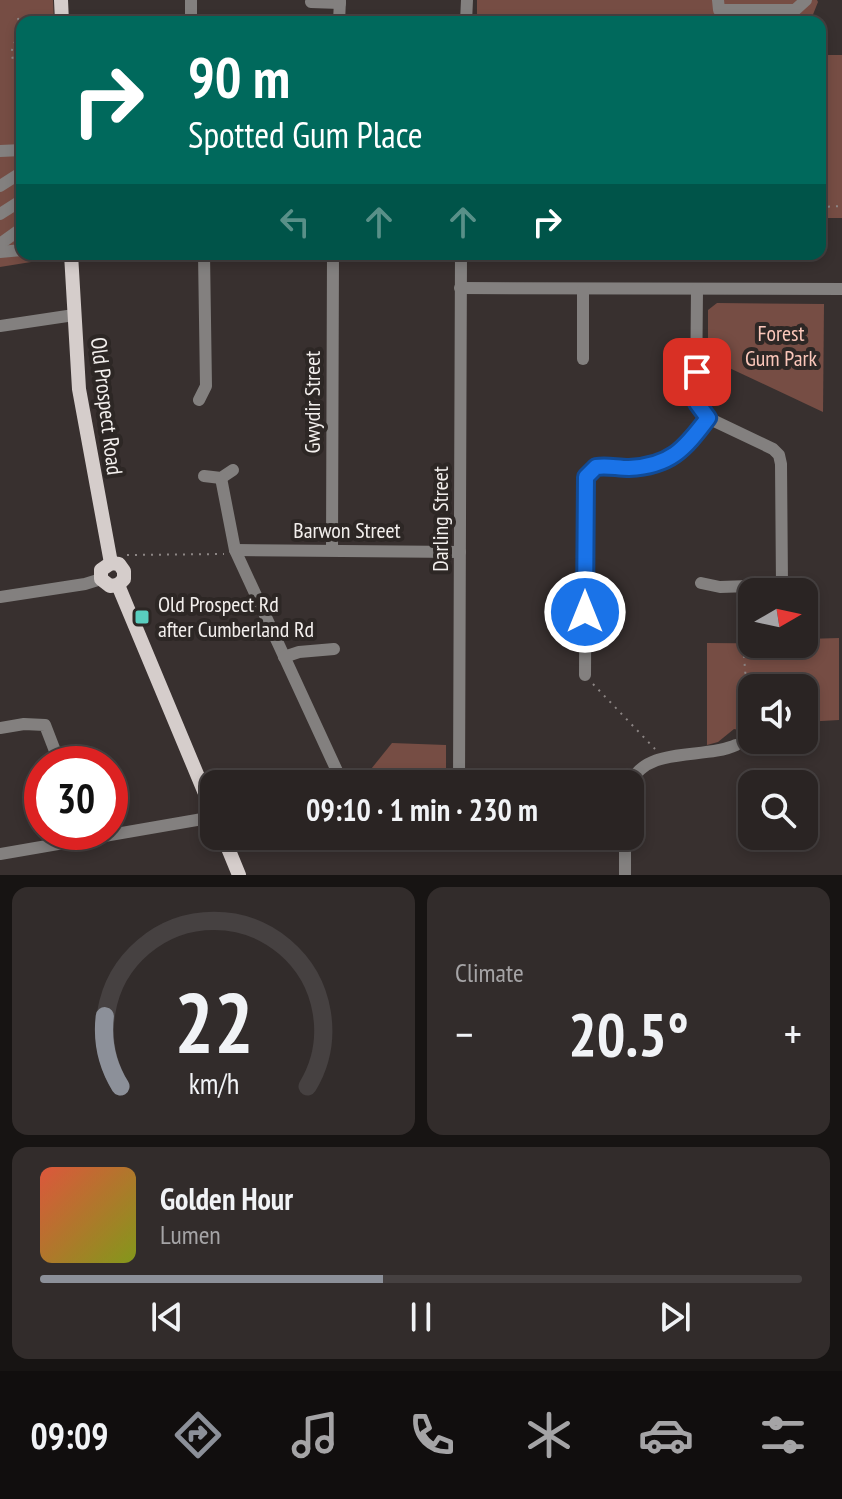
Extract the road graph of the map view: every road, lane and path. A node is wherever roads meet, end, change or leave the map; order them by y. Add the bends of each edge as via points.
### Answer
1 (718, 0) edge
2 (806, 0) edge
3 (340, 1) edge
4 (311, 2) dead end
5 (16, 41) edge
6 (16, 65) edge
7 (71, 260) edge
8 (204, 260) edge
9 (333, 260) edge
10 (461, 260) edge
11 (460, 288) junction
12 (583, 289) junction
13 (697, 289) junction
14 (842, 289) edge
15 (74, 315) junction
16 (0, 326) edge
17 (583, 359) dead end
18 (199, 400) dead end
19 (708, 418) junction
20 (233, 470) dead end
21 (204, 476) dead end
22 (221, 478) junction
23 (332, 550) junction
24 (236, 552) junction
25 (460, 552) junction
26 (125, 555) dead end
27 (111, 563) junction
28 (101, 579) junction
29 (701, 583) dead end
30 (118, 585) junction
31 (0, 597) edge
32 (334, 649) dead end
33 (284, 657) junction
34 (744, 658) edge
35 (585, 675) joint
36 (0, 728) edge
37 (736, 745) joint
38 (53, 746) edge
39 (664, 758) junction
40 (336, 770) edge
41 (459, 770) edge
42 (638, 770) edge
43 (200, 782) edge
44 (200, 818) edge
45 (128, 829) edge
46 (24, 849) edge
47 (229, 850) edge
48 (625, 850) edge
49 (0, 854) edge
50 (239, 875) edge
51 (625, 875) edge

1 - 2 street via 719,10 795,10
3 - 4 street
5 - 6 path
7 - 15 main road, Old Prospect Road
8 - 18 street via 206,386
9 - 23 street, Gwydir Street
10 - 11 street, Darling Street
11 - 12 street
11 - 25 street, Darling Street
12 - 13 street
12 - 17 street
13 - 14 street
13 - 19 street via 696,399
15 - 16 street
15 - 27 main road, Old Prospect Road via 79,389
19 - 29 street via 779,455 782,585
19 - 35 street via 670,459 643,467 588,468
20 - 22 street
21 - 22 street
22 - 24 street
23 - 24 street, Barwon Street
23 - 25 street, Barwon Street
24 - 26 path
24 - 33 street
25 - 41 street, Darling Street
27 - 28 main road via 101,570
27 - 30 main road via 124,571
28 - 30 main road
28 - 31 street
30 - 43 main road
32 - 33 street
33 - 40 street
34 - 37 path via 748,707
35 - 39 path
36 - 38 street via 45,725
37 - 39 street via 710,754
39 - 42 street
44 - 45 street
46 - 49 street
47 - 50 main road
48 - 51 street

